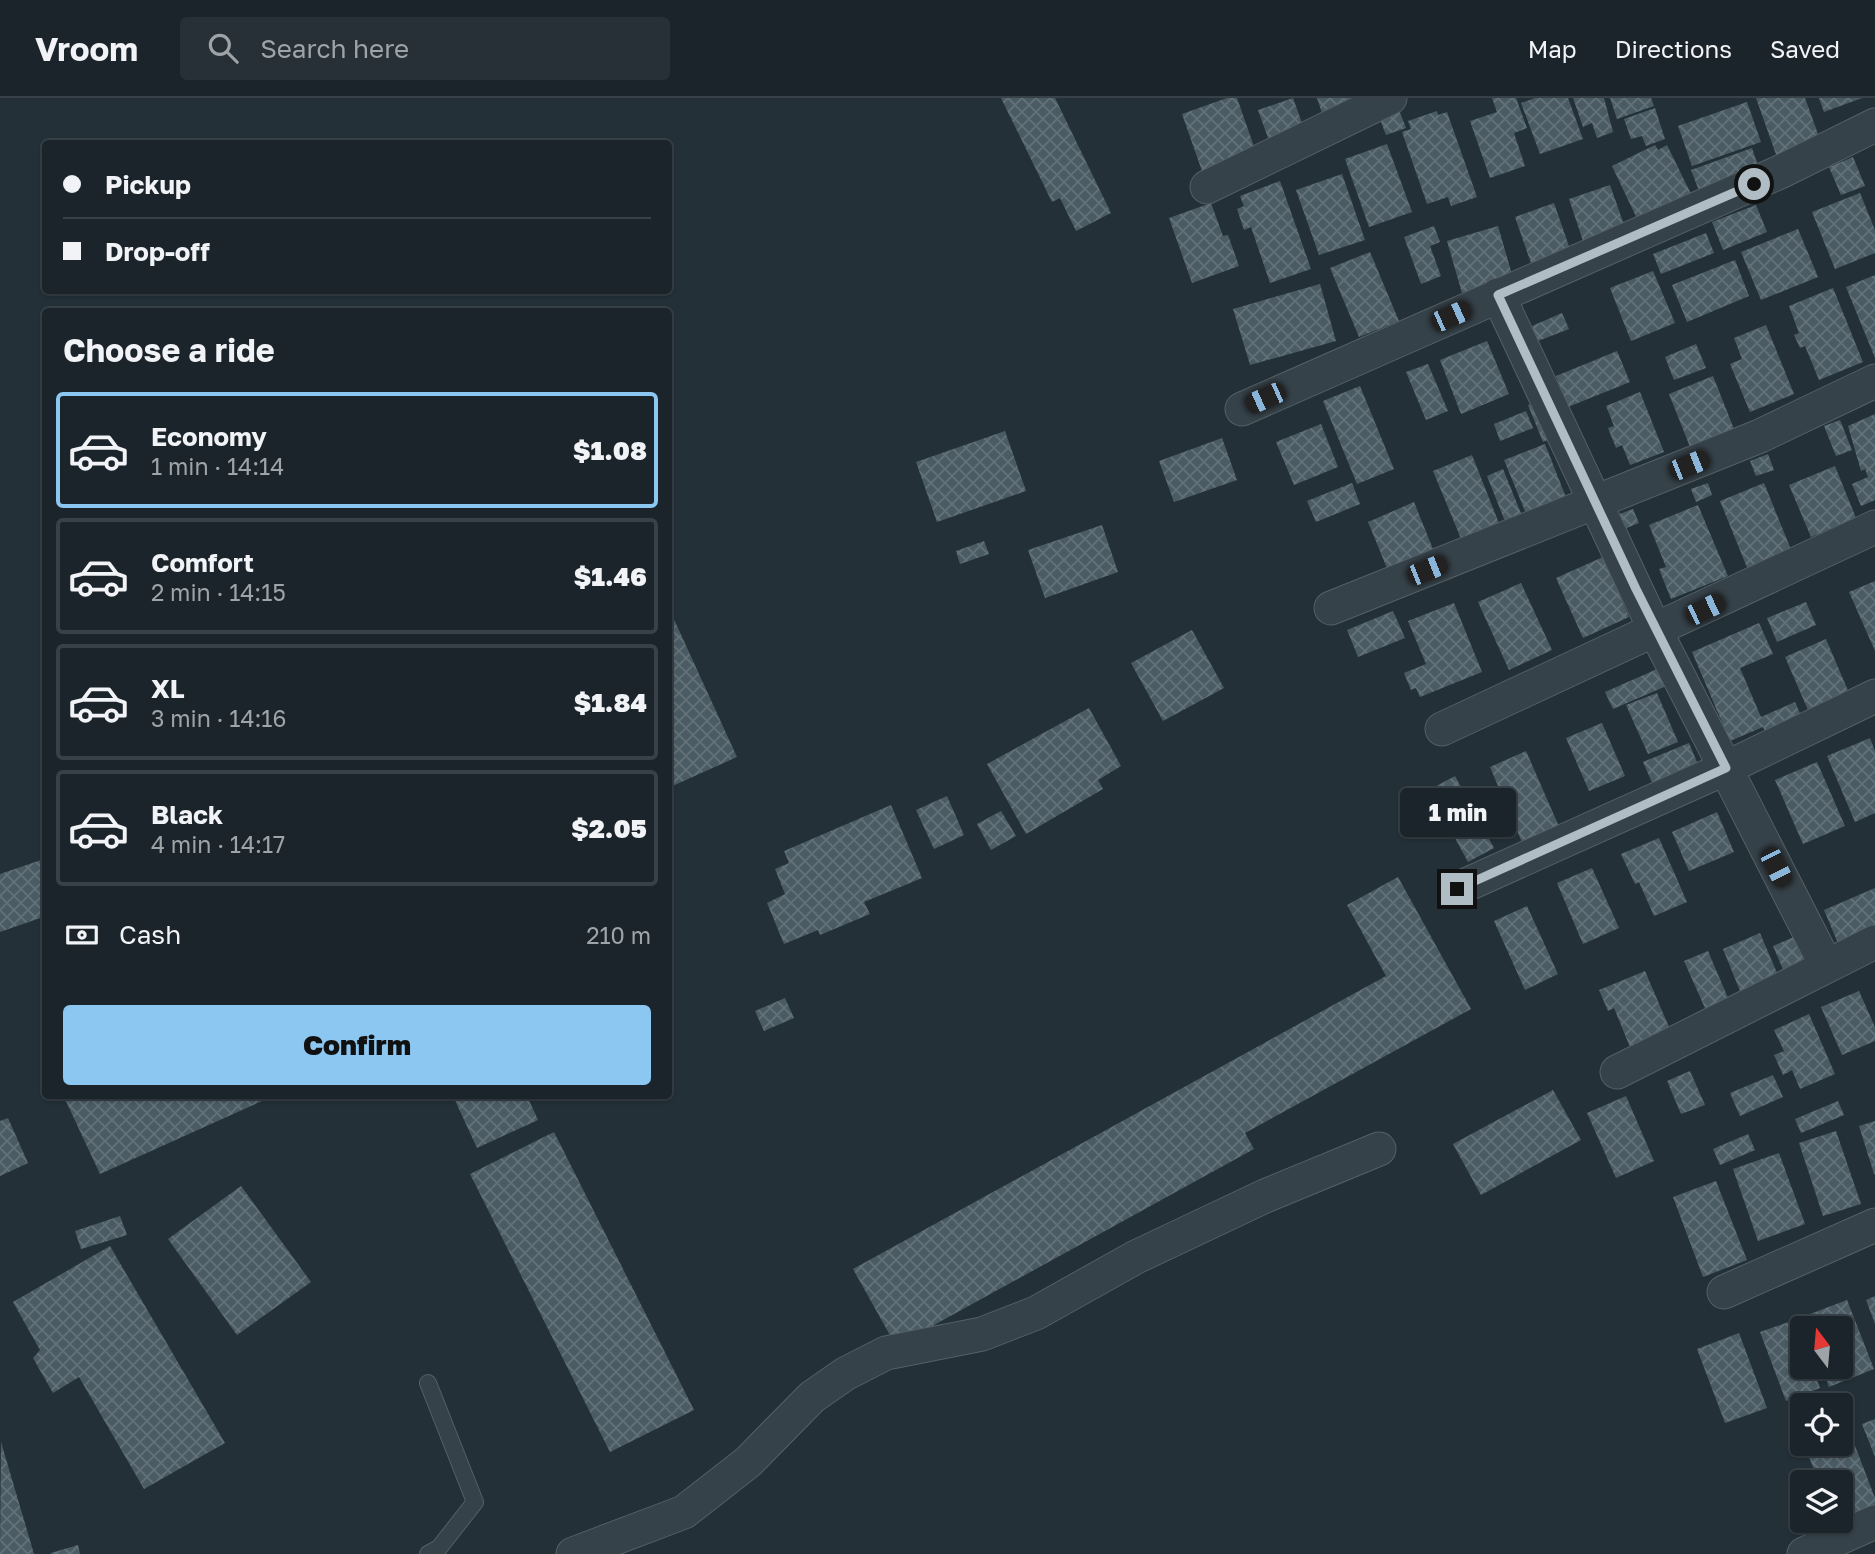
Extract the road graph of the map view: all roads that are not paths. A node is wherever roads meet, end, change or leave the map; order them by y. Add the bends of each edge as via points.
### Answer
1 (1390, 98) edge
2 (1875, 125) edge
3 (1207, 187) dead end
4 (1498, 295) junction
5 (1875, 381) edge
6 (1242, 409) dead end
7 (1594, 502) junction
8 (1875, 527) edge
9 (1331, 608) dead end
10 (1657, 632) junction
11 (1875, 696) edge
12 (1441, 729) dead end
13 (1726, 768) junction
14 (1457, 889) dead end
15 (1875, 942) edge
16 (1826, 965) junction
17 (1617, 1072) dead end
18 (1379, 1149) dead end
19 (1875, 1225) edge
20 (1724, 1292) dead end
21 (428, 1384) dead end
22 (1875, 1522) edge
23 (428, 1554) edge
24 (573, 1554) edge
25 (1804, 1554) edge

1 - 3 street
2 - 4 street via 1780,172
4 - 6 street
4 - 7 street
5 - 7 street via 1760,436
7 - 9 street
7 - 10 street
8 - 10 street
10 - 12 street
10 - 13 street
11 - 13 street
13 - 14 street
13 - 16 street
15 - 16 street
16 - 17 street
18 - 24 street via 1136,1257 1036,1313 982,1334 886,1353 812,1397 748,1462 684,1512
19 - 20 street
21 - 23 lane via 475,1502 439,1548
22 - 25 street

